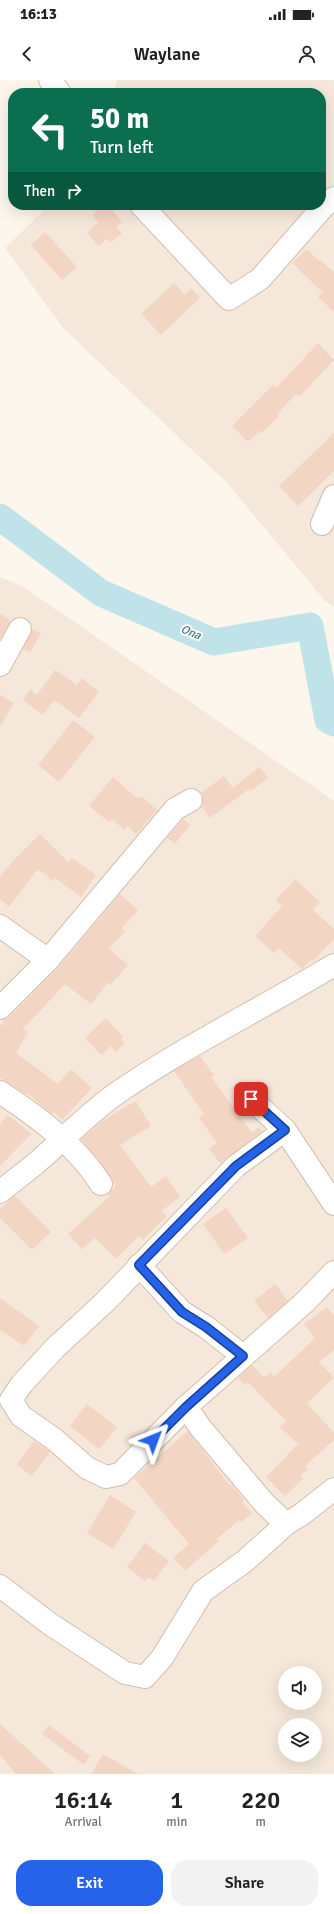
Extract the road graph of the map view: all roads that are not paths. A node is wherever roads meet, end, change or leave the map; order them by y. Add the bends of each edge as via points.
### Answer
1 (50, 80) edge
2 (56, 88) edge
3 (334, 198) edge
4 (326, 204) edge
5 (146, 210) edge
6 (320, 210) edge
7 (334, 496) edge
8 (322, 524) dead end
9 (20, 630) dead end
10 (0, 665) edge
11 (191, 800) dead end
12 (0, 926) edge
13 (48, 960) junction
14 (334, 965) edge
15 (0, 1008) edge
16 (0, 1092) edge
17 (251, 1099) dead end
18 (285, 1130) junction
19 (62, 1140) junction
20 (101, 1184) dead end
21 (0, 1192) edge
22 (334, 1204) edge
23 (139, 1265) junction
24 (334, 1272) edge
25 (243, 1356) junction
26 (186, 1407) junction
27 (334, 1489) edge
28 (286, 1524) junction
29 (0, 1586) edge

1 - 2 street
3 - 4 street
5 - 6 street via 229,299 260,279
7 - 8 street
9 - 10 street
11 - 13 street via 175,809
12 - 13 street
13 - 15 street
14 - 19 street via 208,1036 119,1092
16 - 19 street via 45,1122
17 - 18 street
18 - 22 street
18 - 23 street via 236,1166
19 - 20 street via 91,1168
19 - 21 street
23 - 25 street via 182,1312
23 - 26 street via 55,1348 21,1385 11,1400 21,1416 54,1439 87,1468 106,1477 120,1474
24 - 25 street via 305,1302
25 - 26 street
26 - 28 street via 200,1427
27 - 28 street
28 - 29 street via 244,1561 202,1591 162,1658 145,1677 125,1673 50,1624

